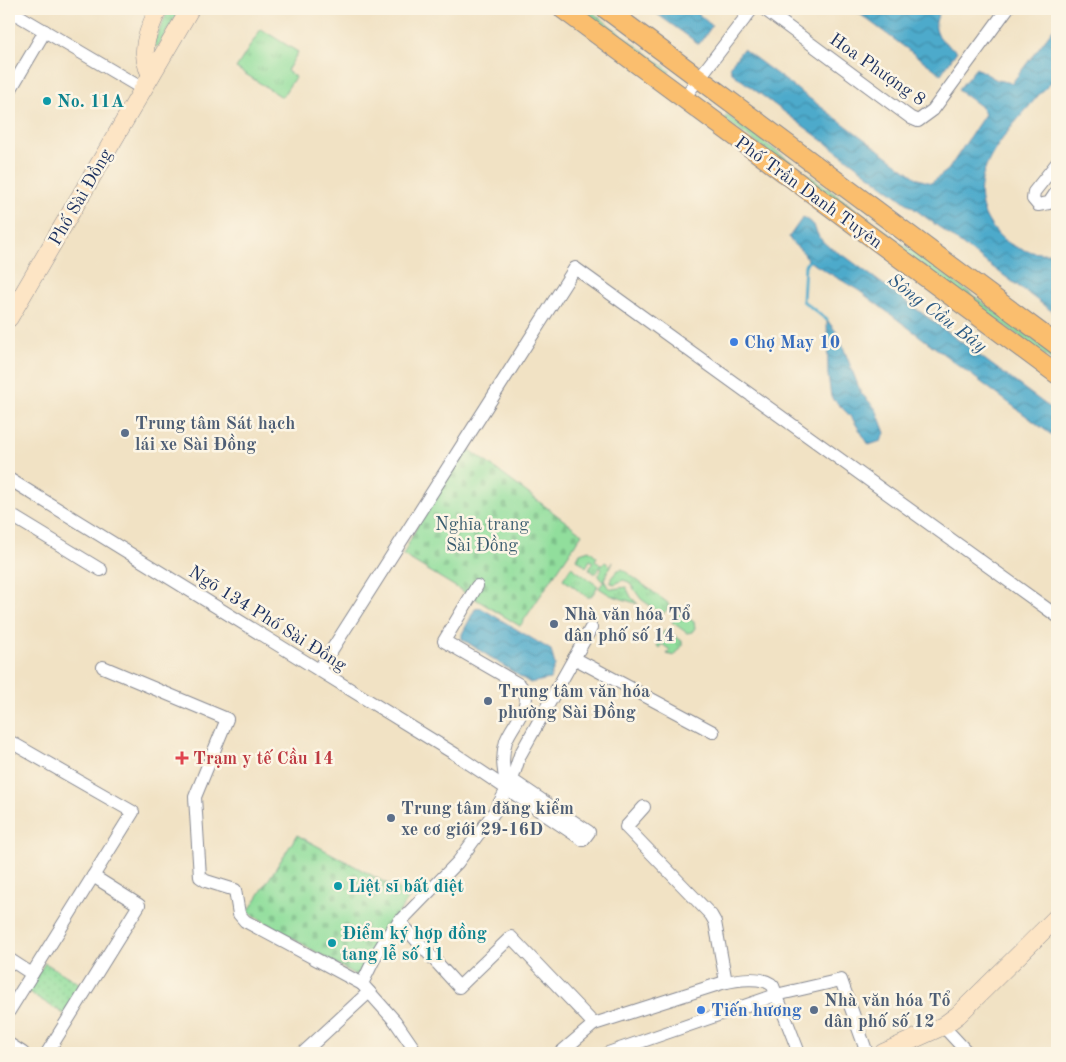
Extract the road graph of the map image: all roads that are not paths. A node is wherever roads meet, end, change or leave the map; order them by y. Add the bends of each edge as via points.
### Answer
1 (158, 9) edge
2 (190, 9) edge
3 (563, 9) edge
4 (606, 9) edge
5 (752, 9) edge
6 (764, 9) edge
7 (1008, 9) edge
8 (9, 10) edge
9 (45, 31) junction
10 (699, 78) junction
11 (147, 82) junction
12 (9, 92) edge
13 (683, 99) junction
14 (1057, 162) edge
15 (1057, 191) edge
16 (9, 318) edge
17 (1057, 345) edge
18 (1057, 374) edge
19 (9, 479) edge
20 (9, 514) edge
21 (101, 570) dead end
22 (477, 586) dead end
23 (1057, 616) edge
24 (591, 628) dead end
25 (574, 658) junction
26 (103, 667) dead end
27 (320, 670) junction
28 (713, 732) dead end
29 (9, 742) edge
30 (510, 784) junction
31 (644, 807) dead end
32 (93, 876) junction
33 (1057, 918) edge
34 (399, 921) junction
35 (9, 960) edge
36 (32, 974) junction
37 (726, 982) junction
38 (365, 988) junction
39 (776, 995) junction
40 (9, 1011) edge
41 (594, 1024) junction
42 (943, 1026) junction
43 (9, 1044) edge
44 (23, 1053) edge
45 (47, 1053) edge
46 (303, 1053) edge
47 (417, 1053) edge
48 (560, 1053) edge
49 (608, 1053) edge
50 (799, 1053) edge
51 (867, 1053) edge
52 (883, 1053) edge
53 (968, 1053) edge

1 - 11 street via 146,36
2 - 11 street, Phố Sài Đồng
3 - 13 main road, Phố Trần Danh Tuyên
4 - 10 main road, Phố Trần Danh Tuyên
5 - 10 street
6 - 7 street, Hoa Phượng 8 via 918,121 928,116
8 - 9 street
9 - 11 street
9 - 12 street
10 - 13 street
10 - 17 main road, Phố Trần Danh Tuyên
11 - 16 street, Phố Sài Đồng
13 - 18 main road, Phố Trần Danh Tuyên
14 - 15 street via 1034,192 1033,199 1038,205 1049,203
19 - 27 street, Ngõ 134 Phố Sài Đồng
20 - 21 street
22 - 30 street via 444,641 520,684 526,693 526,704 505,748 504,773
23 - 27 street via 575,268
24 - 25 street
25 - 28 street
25 - 30 street via 520,755
26 - 38 street via 227,719 196,797 200,877 206,882 235,890 239,914 245,921
27 - 30 street, Ngõ 134 Phố Sài Đồng
29 - 32 street via 133,812
30 - 30 street via 589,832 583,840
30 - 34 street via 458,862
31 - 37 street via 626,828 711,915
32 - 36 street
32 - 45 street via 139,905
33 - 42 street
34 - 38 street via 383,942
34 - 41 street via 459,987 512,937
35 - 36 street
36 - 40 street
37 - 39 street via 769,983
37 - 41 street
38 - 46 street
38 - 47 street via 395,1021
39 - 49 street
39 - 50 street
39 - 51 street via 841,980
41 - 48 street
42 - 52 street
42 - 53 street
43 - 44 street

